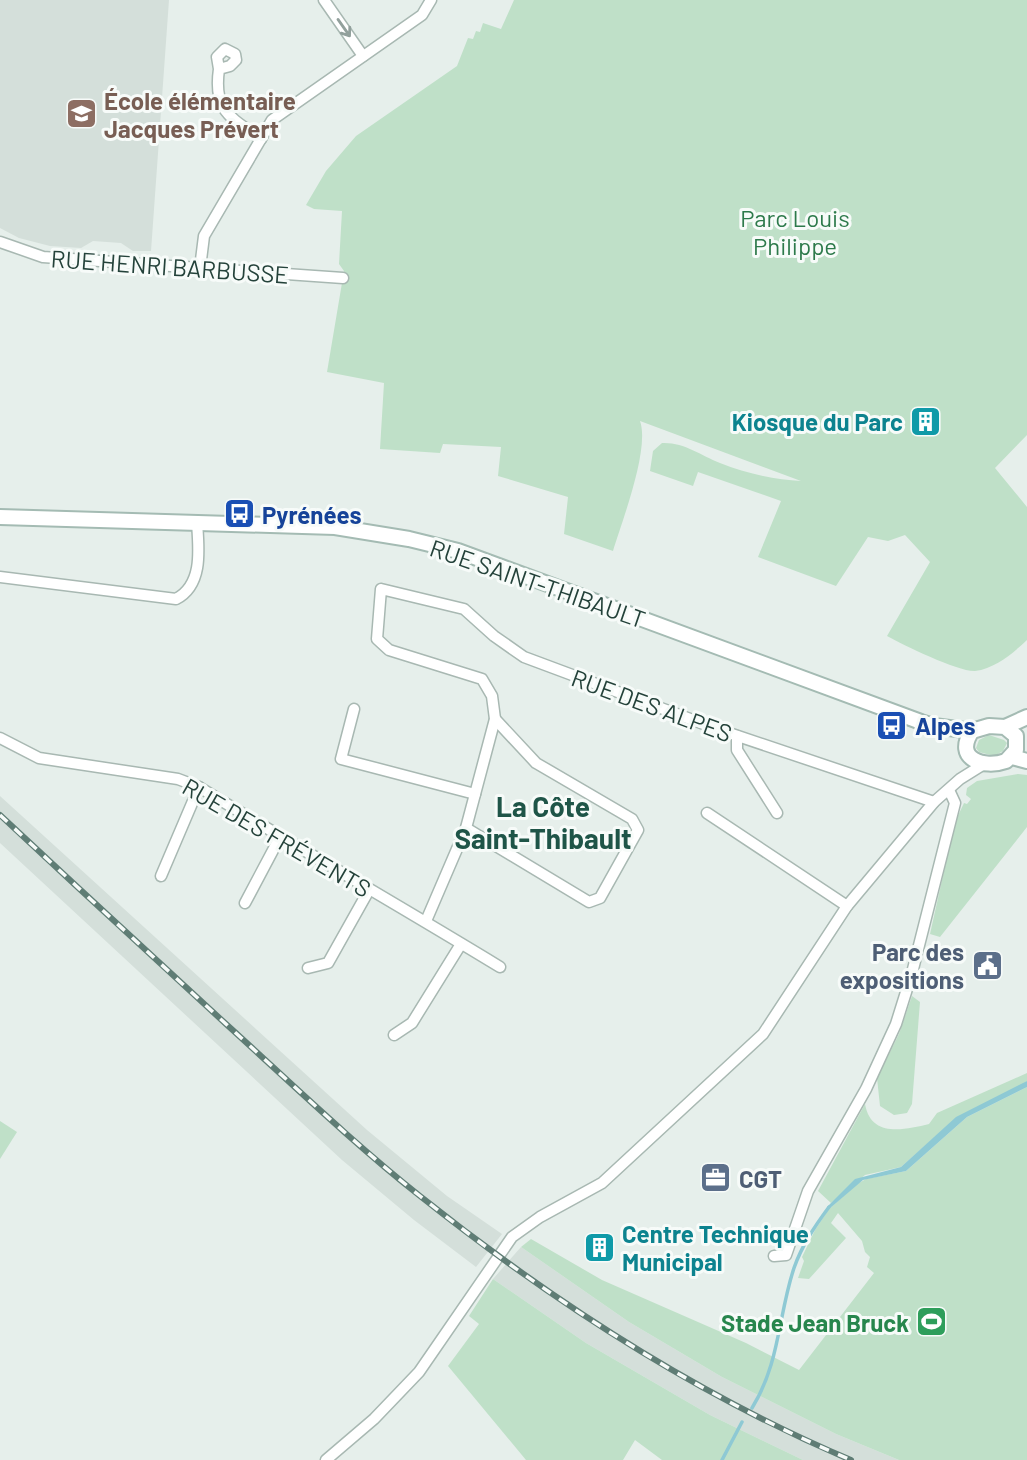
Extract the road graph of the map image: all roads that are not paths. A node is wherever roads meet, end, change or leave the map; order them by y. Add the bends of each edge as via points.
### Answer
1 (324, 0) edge
2 (431, 0) edge
3 (363, 56) junction
4 (219, 69) dead end
5 (261, 139) junction
6 (0, 242) edge
7 (200, 268) junction
8 (343, 278) dead end
9 (0, 517) edge
10 (197, 523) junction
11 (0, 577) edge
12 (354, 709) dead end
13 (1027, 718) edge
14 (495, 719) junction
15 (934, 726) junction
16 (1005, 727) junction
17 (1027, 727) edge
18 (972, 731) junction
19 (737, 736) junction
20 (0, 738) edge
21 (1018, 749) edge
22 (967, 751) junction
23 (1027, 761) edge
24 (984, 764) junction
25 (960, 779) junction
26 (199, 786) junction
27 (949, 790) junction
28 (475, 794) junction
29 (934, 802) junction
30 (707, 813) dead end
31 (777, 813) dead end
32 (466, 828) junction
33 (280, 837) junction
34 (161, 876) dead end
35 (369, 890) junction
36 (245, 903) dead end
37 (847, 906) junction
38 (426, 921) junction
39 (461, 944) junction
40 (500, 967) dead end
41 (308, 968) dead end
42 (394, 1035) dead end
43 (774, 1256) dead end
44 (327, 1460) edge

1 -> 3 street
2 - 3 street via 422,15
3 - 5 street via 272,120
4 - 5 street via 217,83 226,114
5 - 7 street via 204,236
6 - 7 street, RUE HENRI BARBUSSE via 43,257
7 - 8 street, RUE HENRI BARBUSSE
9 - 10 main road, RUE SAINT-THIBAULT
10 - 11 street via 195,580 176,600
10 - 15 main road, RUE SAINT-THIBAULT via 335,527 458,551
12 - 28 street via 341,759
13 - 16 main road
14 - 19 street, RUE DES ALPES via 492,696 482,679 389,650 377,639 381,589 464,609 524,657
14 - 28 street
14 - 32 street via 536,763 632,819 638,830 600,898 589,902
15 - 18 main road, RUE SAINT-THIBAULT
15 - 22 main road, RUE SAINT-THIBAULT
16 - 18 main road
16 - 21 main road via 1013,733
17 - 21 main road
18 - 22 main road
19 - 29 street, RUE DES ALPES
19 - 31 street via 737,750
20 - 26 street, RUE DES FRÉVENTS via 38,758
21 - 23 main road
21 - 24 main road via 1002,763
22 - 24 main road
22 - 25 street
24 - 25 street
25 - 27 street
26 - 33 street, RUE DES FRÉVENTS
26 - 34 street
27 - 29 street
27 - 43 street via 955,803 895,1024 866,1089 808,1191 786,1255
28 - 32 street
29 - 37 street
30 - 37 street
32 - 38 street
33 - 35 street, RUE DES FRÉVENTS
33 - 36 street
35 - 38 street, RUE DES FRÉVENTS
35 - 41 street via 328,962
37 - 44 street via 763,1034 602,1183 512,1237 419,1372
38 - 39 street, RUE DES FRÉVENTS
39 - 40 street, RUE DES FRÉVENTS
39 - 42 street via 412,1023

